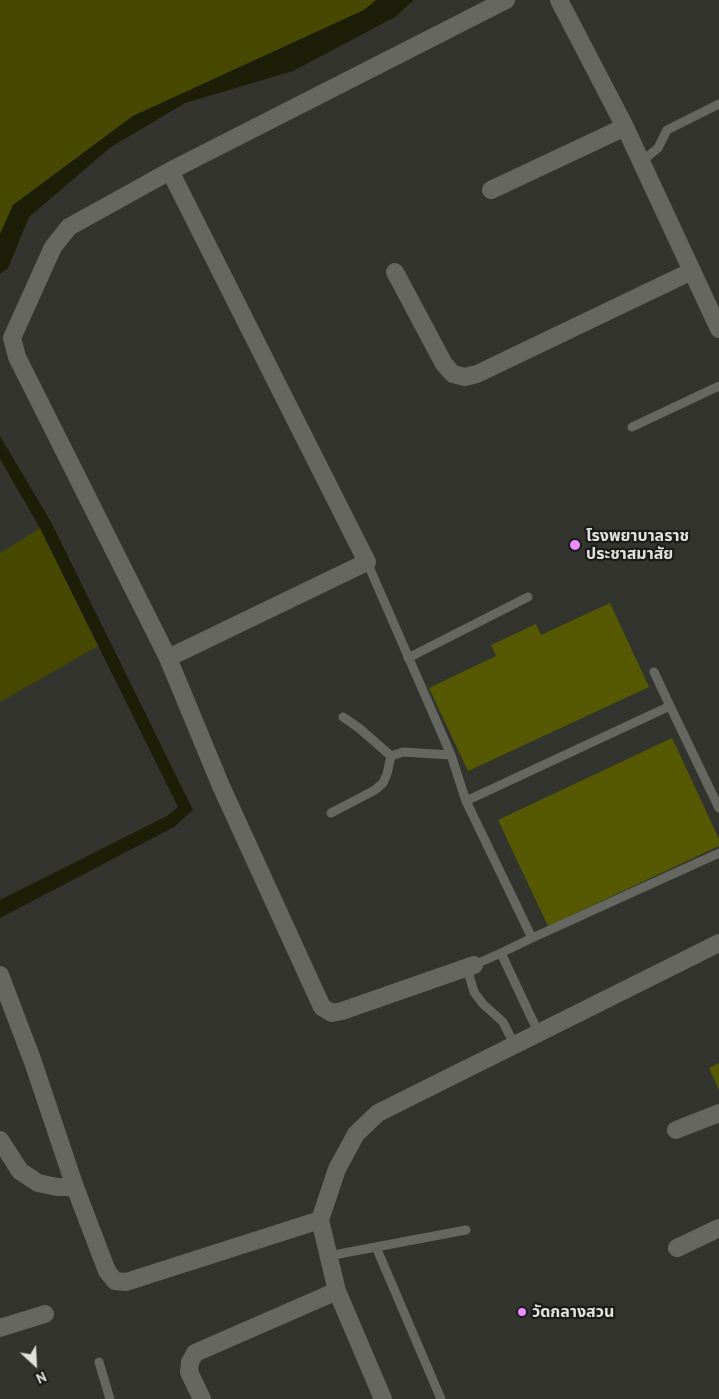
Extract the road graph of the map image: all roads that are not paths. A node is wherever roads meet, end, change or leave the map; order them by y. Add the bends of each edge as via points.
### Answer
1 (506, 0) edge
2 (560, 0) edge
3 (719, 104) edge
4 (625, 127) junction
5 (641, 162) junction
6 (170, 171) junction
7 (491, 190) dead end
8 (692, 271) junction
9 (395, 272) dead end
10 (719, 330) edge
11 (719, 386) edge
12 (632, 427) dead end
13 (367, 562) junction
14 (528, 597) dead end
15 (168, 658) junction
16 (408, 658) junction
17 (654, 672) dead end
18 (670, 706) junction
19 (343, 717) dead end
20 (451, 755) junction
21 (391, 756) junction
22 (466, 801) junction
23 (719, 808) edge
24 (330, 813) dead end
25 (719, 853) edge
26 (532, 938) junction
27 (719, 944) edge
28 (501, 952) junction
29 (474, 965) junction
30 (0, 975) edge
31 (539, 1034) junction
32 (515, 1046) junction
33 (719, 1113) edge
34 (676, 1130) dead end
35 (0, 1140) edge
36 (75, 1187) junction
37 (320, 1220) junction
38 (719, 1228) edge
39 (466, 1230) dead end
40 (376, 1247) junction
41 (677, 1248) dead end
42 (328, 1256) junction
43 (337, 1291) junction
44 (44, 1314) dead end
45 (0, 1328) edge
46 (100, 1362) dead end
47 (110, 1399) edge
48 (202, 1399) edge
49 (383, 1399) edge
50 (441, 1399) edge

1 - 6 street
2 - 4 street
3 - 5 lane via 667,130 658,148
4 - 5 street
4 - 7 street
5 - 8 street
6 - 13 street
6 - 15 street via 69,227 53,247 12,338 17,358
8 - 9 street via 465,377 453,374 444,364
8 - 10 street
11 - 12 lane
13 - 15 street
13 - 16 lane
14 - 16 lane
15 - 29 street via 221,786 322,1007 332,1012 342,1011
16 - 20 lane
17 - 18 lane
18 - 22 lane
18 - 23 lane
19 - 21 lane
20 - 21 lane via 403,752
20 - 22 lane
21 - 24 lane via 383,783
22 - 26 lane
25 - 26 lane
26 - 28 lane
27 - 31 street
28 - 29 lane
28 - 31 lane
29 - 32 lane via 469,975 474,992 503,1022
30 - 36 street
31 - 32 street
32 - 37 street via 378,1113 356,1134 337,1168
33 - 34 street
35 - 36 street via 20,1171 38,1183
36 - 37 street via 107,1271 115,1281 126,1282
37 - 42 street
38 - 41 street
39 - 40 lane
40 - 42 lane
40 - 50 lane
42 - 43 street
43 - 48 street via 195,1353 189,1372
43 - 49 street
44 - 45 street
46 - 47 lane

